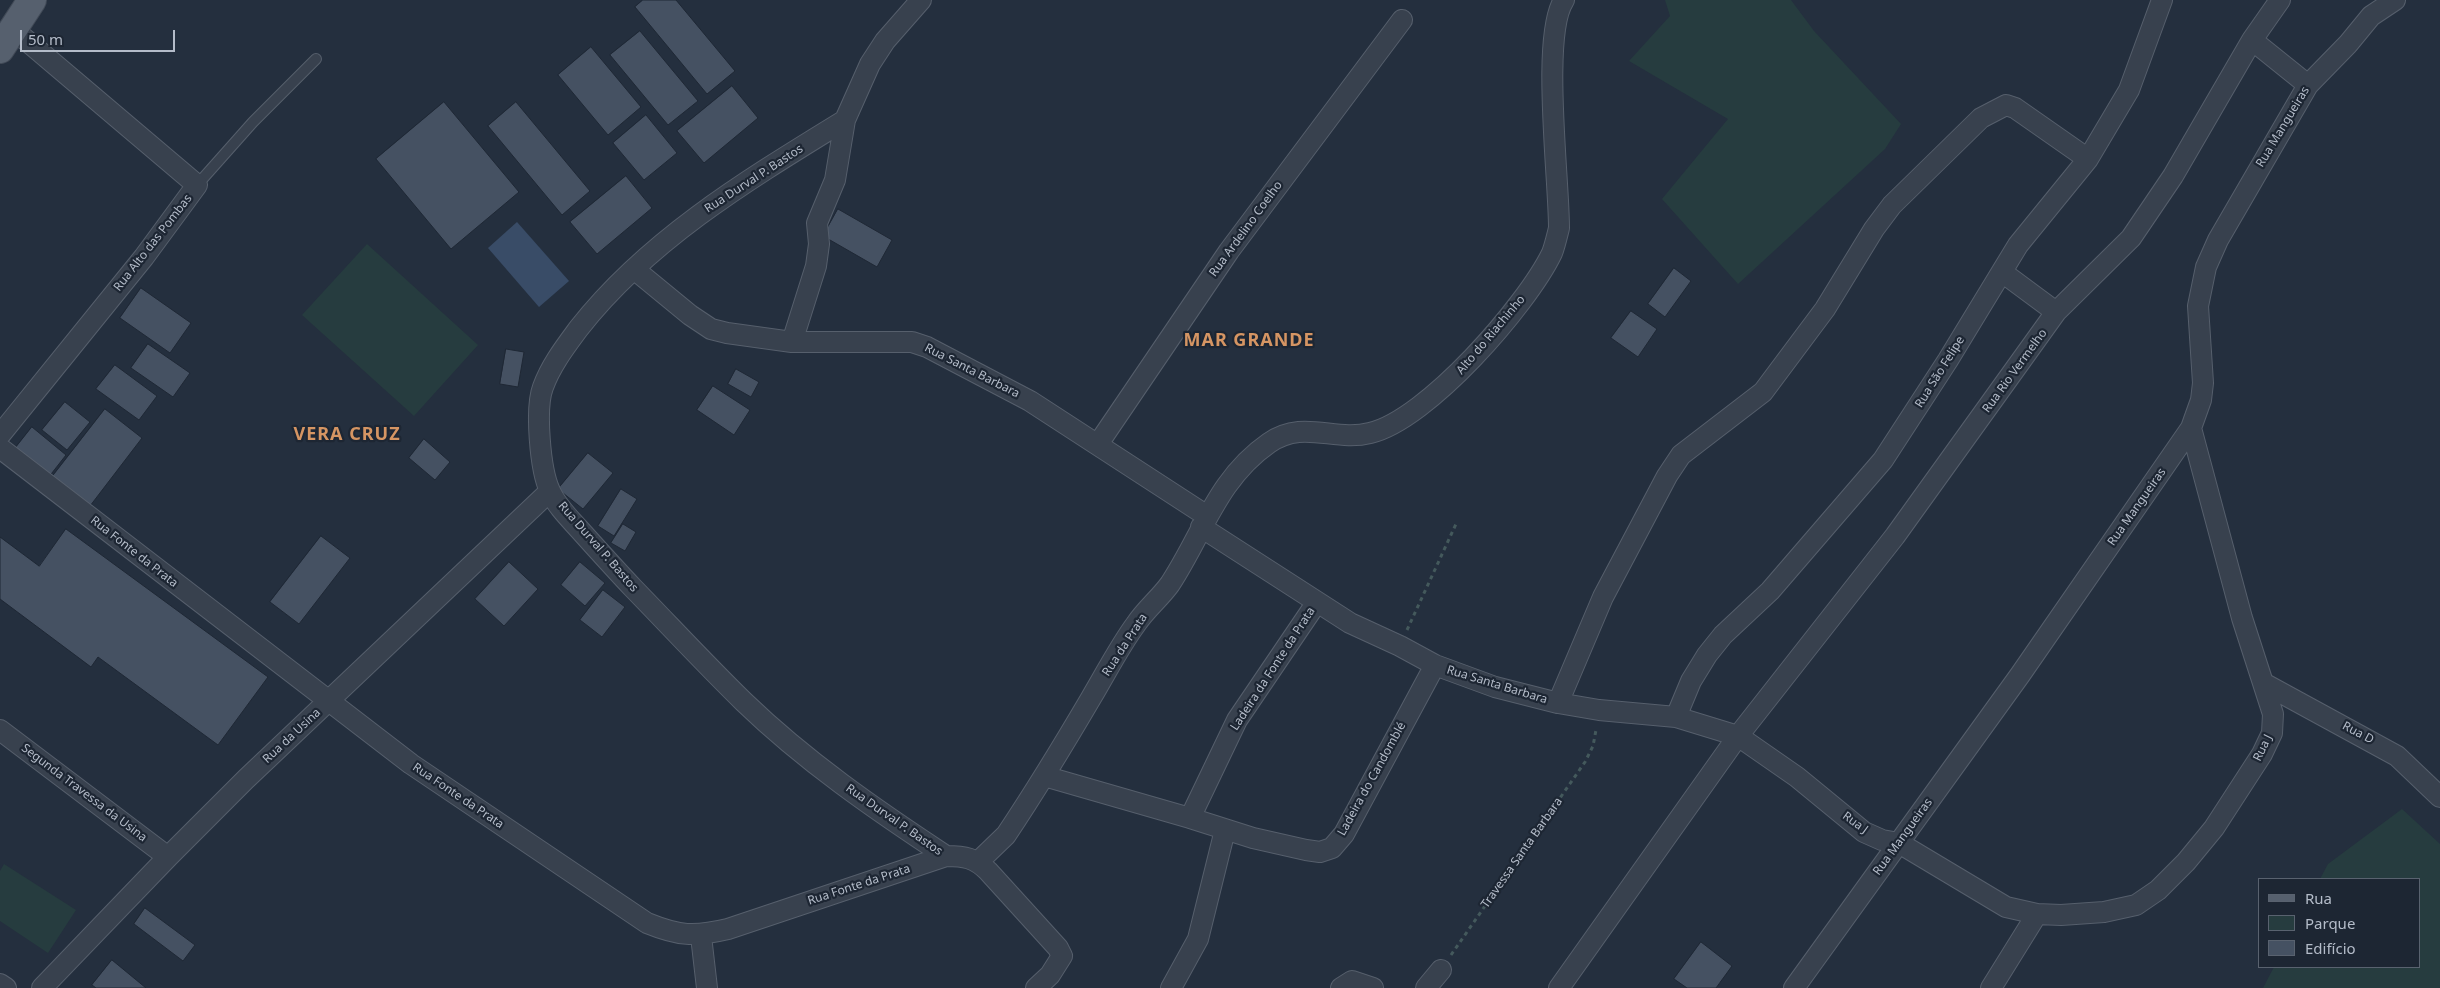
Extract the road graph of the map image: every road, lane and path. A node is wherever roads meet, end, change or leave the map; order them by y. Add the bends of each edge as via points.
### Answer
1 (32, 0) edge
2 (921, 0) edge
3 (1564, 0) edge
4 (2162, 0) edge
5 (2280, 0) edge
6 (2395, 0) edge
7 (1402, 20) dead end
8 (4, 40) edge
9 (2252, 40) junction
10 (316, 59) dead end
11 (2308, 84) junction
12 (845, 120) junction
13 (2088, 159) junction
14 (197, 185) junction
15 (634, 269) junction
16 (2002, 272) junction
17 (2056, 312) junction
18 (792, 342) junction
19 (2191, 428) junction
20 (0, 435) edge
21 (1098, 444) junction
22 (0, 448) edge
23 (550, 491) junction
24 (1204, 521) junction
25 (1456, 524) dead end
26 (1317, 602) junction
27 (1400, 646) junction
28 (1435, 666) junction
29 (2265, 684) junction
30 (328, 702) junction
31 (1558, 703) junction
32 (1599, 710) junction
33 (1676, 717) junction
34 (0, 730) edge
35 (1738, 736) junction
36 (1044, 776) junction
37 (2438, 790) edge
38 (1190, 818) junction
39 (1225, 830) junction
40 (1898, 843) junction
41 (946, 856) junction
42 (168, 857) junction
43 (978, 862) junction
44 (2037, 914) junction
45 (701, 936) junction
46 (1440, 970) joint
47 (0, 984) edge
48 (6, 988) edge
49 (42, 988) edge
50 (707, 988) edge
51 (1036, 988) edge
52 (1171, 988) edge
53 (1341, 988) edge
54 (1373, 988) edge
55 (1426, 988) edge
56 (1559, 988) edge
57 (1794, 988) edge
58 (1991, 988) edge

1 - 8 main road
2 - 12 street via 885,41 870,64
3 - 24 street, Alto do Riachinho via 1555,23 1552,75 1559,228 1552,252 1531,287 1457,375 1417,408 1387,428 1370,433 1356,436 1306,431 1288,433 1269,443 1233,475
4 - 13 street, Rua São Felipe via 2129,90
5 - 9 street, Rua Rio Vermelho
6 - 11 street, Rua Mangueiras via 2371,16
7 - 21 street, Rua Ardelino Coelho via 1230,251
8 - 14 street
9 - 11 street
9 - 17 street, Rua Rio Vermelho via 2173,176 2136,231
10 - 14 lane, Rua Alto das Pombas via 253,122
11 - 19 street, Rua Mangueiras via 2236,208 2206,267 2198,306 2203,383
12 - 15 street, Rua Durval P. Bastos via 699,215
12 - 18 street via 835,180 817,224 820,244 816,266
13 - 16 street, Rua São Felipe via 2018,245
13 - 31 street via 2006,105 1981,118 1904,191 1881,218 1825,309 1776,376 1751,402 1690,446 1674,465 1603,597
14 - 20 street, Rua Alto das Pombas via 144,257
15 - 18 street, Rua Santa Barbara via 711,329
15 - 23 street, Rua Durval P. Bastos via 593,310 554,362 542,389 538,422
16 - 17 street
16 - 33 street, Rua São Felipe via 1882,460 1770,591 1723,635 1691,681
17 - 35 street, Rua Rio Vermelho via 1894,536
18 - 21 street, Rua Santa Barbara via 912,342 927,346 1030,401
19 - 29 street, Rua J via 2242,618
19 - 40 street, Rua Mangueiras via 2020,675
21 - 24 street, Rua Santa Barbara
22 - 30 street, Rua Fonte da Prata
23 - 30 street, Rua da Usina
23 - 41 street, Rua Durval P. Bastos via 614,568 744,703 838,781
24 - 26 street, Rua Santa Barbara
24 - 36 street, Rua da Prata via 1170,583 1132,630
25 - 27 path
26 - 27 street, Rua Santa Barbara via 1350,623
26 - 38 street, Ladeira da Fonte da Prata via 1237,720
27 - 28 street, Rua Santa Barbara
28 - 31 street, Rua Santa Barbara
28 - 39 street, Ladeira do Candomblé via 1344,834 1332,848 1320,852 1306,850
29 - 37 street, Rua D via 2376,742
29 - 44 street, Rua J via 2273,714 2272,733 2214,828 2186,862 2158,890 2136,904 2104,912
30 - 42 street, Rua da Usina
30 - 45 street, Rua Fonte da Prata via 411,764 647,922 666,931
31 - 32 street, Rua Santa Barbara
32 - 33 street, Rua Santa Barbara
32 - 46 path, Travessa Santa Barbara via 1593,746 1585,762
33 - 35 street, Rua Santa Barbara
34 - 42 street, Segunda Travessa da Usina
35 - 40 street, Rua J via 1797,777 1864,832
35 - 56 street, Rua Rio Vermelho
36 - 38 street
36 - 43 street via 1006,835
38 - 39 street
39 - 52 street via 1198,939
40 - 44 street, Rua J via 2006,907
40 - 57 street, Rua Mangueiras
41 - 43 street, Rua Fonte da Prata via 960,856
41 - 45 street, Rua Fonte da Prata
42 - 49 street, Rua da Usina
43 - 51 street via 1052,940 1062,956 1054,970
44 - 58 street
45 - 50 street
46 - 55 street
47 - 48 street
53 - 54 street via 1352,981

